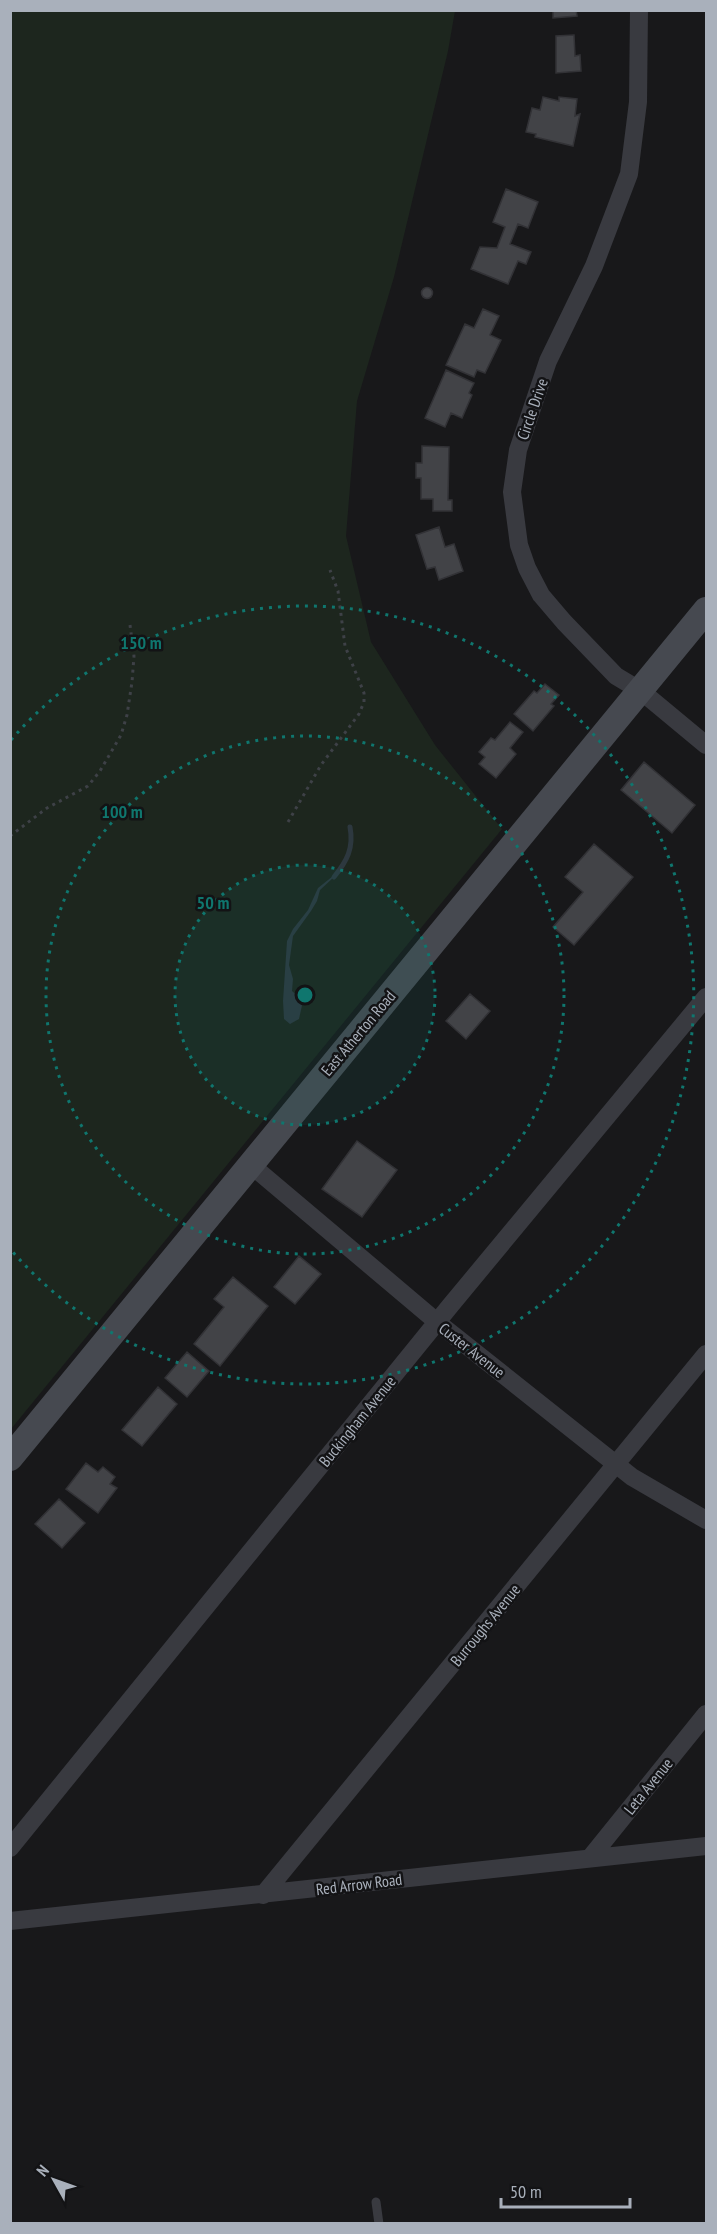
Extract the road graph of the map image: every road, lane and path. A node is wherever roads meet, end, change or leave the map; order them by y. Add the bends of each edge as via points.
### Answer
1 (639, 10) edge
2 (330, 570) dead end
3 (706, 610) edge
4 (130, 625) dead end
5 (641, 691) junction
6 (706, 745) edge
7 (288, 822) dead end
8 (10, 836) edge
9 (706, 997) edge
10 (250, 1164) junction
11 (437, 1322) junction
12 (706, 1354) edge
13 (10, 1458) edge
14 (616, 1465) junction
15 (706, 1520) edge
16 (706, 1714) edge
17 (706, 1846) edge
18 (10, 1848) edge
19 (590, 1858) junction
20 (263, 1895) junction
21 (10, 1921) edge
22 (376, 2202) dead end
23 (379, 2223) edge

1 - 5 street, Circle Drive via 638,102 629,174 594,266 548,361 518,450 512,492 519,545 541,595 616,676
2 - 7 path via 338,591 345,646 364,702
3 - 5 street, East Atherton Road
4 - 8 path via 133,674 121,735 88,786 47,808
5 - 6 street, Circle Drive
5 - 10 street, East Atherton Road
9 - 11 street, Buckingham Avenue
10 - 11 street, Custer Avenue
10 - 13 street, East Atherton Road
11 - 14 street, Custer Avenue
11 - 18 street, Buckingham Avenue
12 - 14 street, Burroughs Avenue
14 - 15 street, Custer Avenue
14 - 20 street, Burroughs Avenue
16 - 19 street, Leta Avenue
17 - 19 street, Red Arrow Road
19 - 20 street, Red Arrow Road
20 - 21 street, Red Arrow Road
22 - 23 lane

